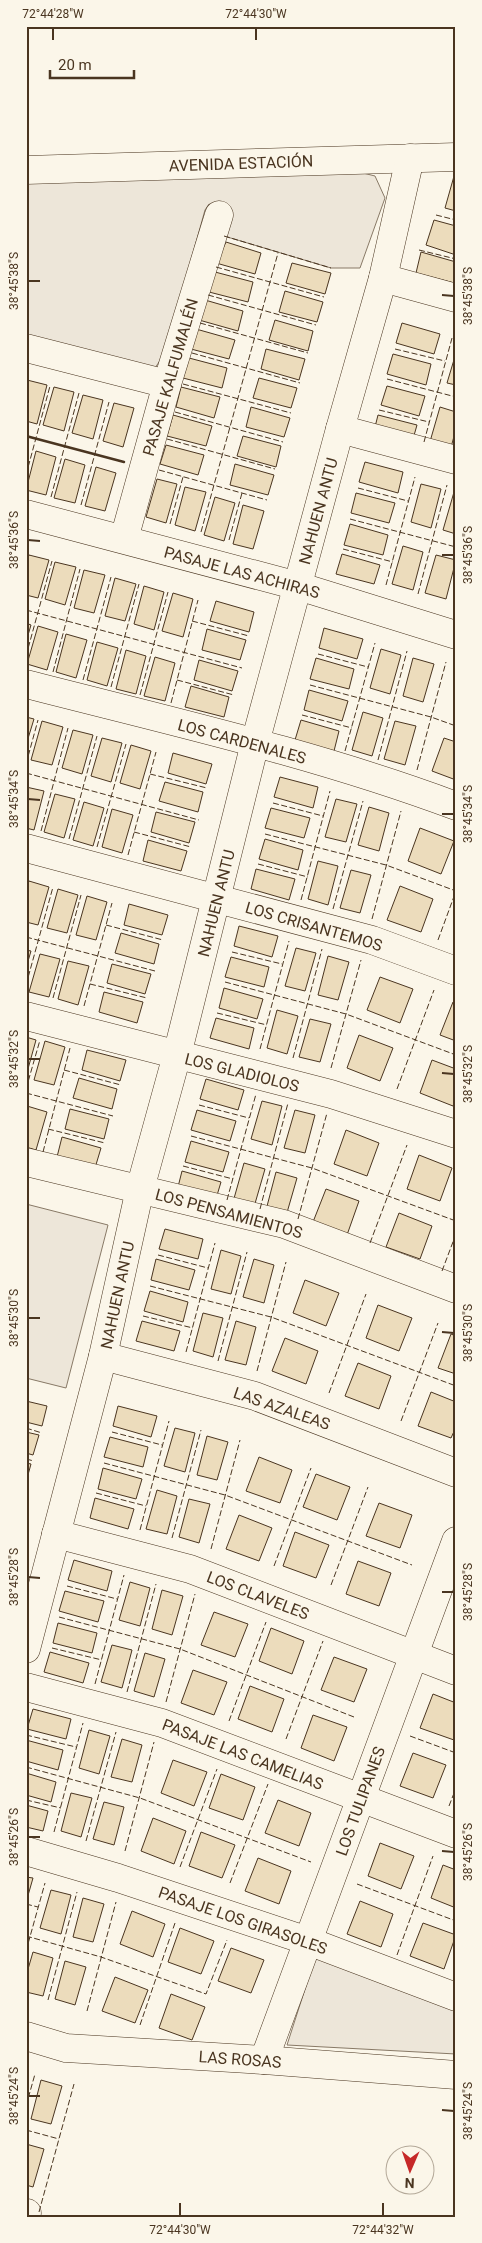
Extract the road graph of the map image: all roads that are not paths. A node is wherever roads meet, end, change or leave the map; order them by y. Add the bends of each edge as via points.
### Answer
1 (456, 157) edge
2 (410, 158) junction
3 (26, 170) edge
4 (218, 215) dead end
5 (383, 278) junction
6 (456, 298) edge
7 (26, 348) edge
8 (167, 384) junction
9 (340, 429) junction
10 (456, 460) edge
11 (26, 514) edge
12 (124, 539) junction
13 (298, 586) junction
14 (456, 635) edge
15 (26, 684) edge
16 (255, 743) junction
17 (456, 806) edge
18 (26, 848) edge
19 (217, 899) junction
20 (456, 971) edge
21 (26, 1016) edge
22 (177, 1055) junction
23 (456, 1134) edge
24 (26, 1162) edge
25 (140, 1189) junction
26 (456, 1289) edge
27 (103, 1356) junction
28 (456, 1473) edge
29 (56, 1534) junction
30 (456, 1541) edge
31 (26, 1649) edge
32 (413, 1656) junction
33 (456, 1671) edge
34 (26, 1686) edge
35 (360, 1799) junction
36 (456, 1834) edge
37 (26, 1852) edge
38 (308, 1941) junction
39 (456, 1997) edge
40 (26, 2036) edge
41 (264, 2060) junction
42 (456, 2075) edge

1 - 2 street, AVENIDA ESTACIÓN
2 - 3 street, AVENIDA ESTACIÓN
2 - 5 street, NAHUEN ANTU
4 - 8 street, PASAJE KALFUMALÉN
5 - 6 street
5 - 9 street, NAHUEN ANTU
7 - 8 street
8 - 12 street, PASAJE KALFUMALÉN
9 - 10 street
9 - 13 street, NAHUEN ANTU
11 - 12 street, PASAJE LAS ACHIRAS
12 - 13 street, PASAJE LAS ACHIRAS
13 - 14 street, PASAJE LAS ACHIRAS
13 - 16 street, NAHUEN ANTU
15 - 16 street, LOS CARDENALES
16 - 17 street, LOS CARDENALES via 411,789
16 - 19 street, NAHUEN ANTU
18 - 19 street, LOS CRISANTEMOS
19 - 20 street, LOS CRISANTEMOS via 372,940
19 - 22 street, NAHUEN ANTU
21 - 22 street, LOS GLADIOLOS
22 - 23 street, LOS GLADIOLOS via 332,1094
22 - 25 street, NAHUEN ANTU
24 - 25 street, LOS PENSAMIENTOS
25 - 26 street, LOS PENSAMIENTOS via 284,1224
25 - 27 street, NAHUEN ANTU
27 - 28 street, LAS AZALEAS via 255,1396
27 - 29 street, NAHUEN ANTU
29 - 31 street, NAHUEN ANTU
29 - 32 street, LOS CLAVELES via 190,1569
30 - 32 street, LOS TULIPANES
32 - 33 street, LOS CLAVELES
32 - 35 street, LOS TULIPANES
34 - 35 street, PASAJE LAS CAMELIAS via 162,1723
35 - 36 street, PASAJE LAS CAMELIAS
35 - 38 street, LOS TULIPANES
37 - 38 street, PASAJE LOS GIRASOLES via 118,1878
38 - 39 street, PASAJE LOS GIRASOLES
38 - 41 street, LOS TULIPANES
40 - 41 street, LAS ROSAS via 66,2048
41 - 42 street, LAS ROSAS

